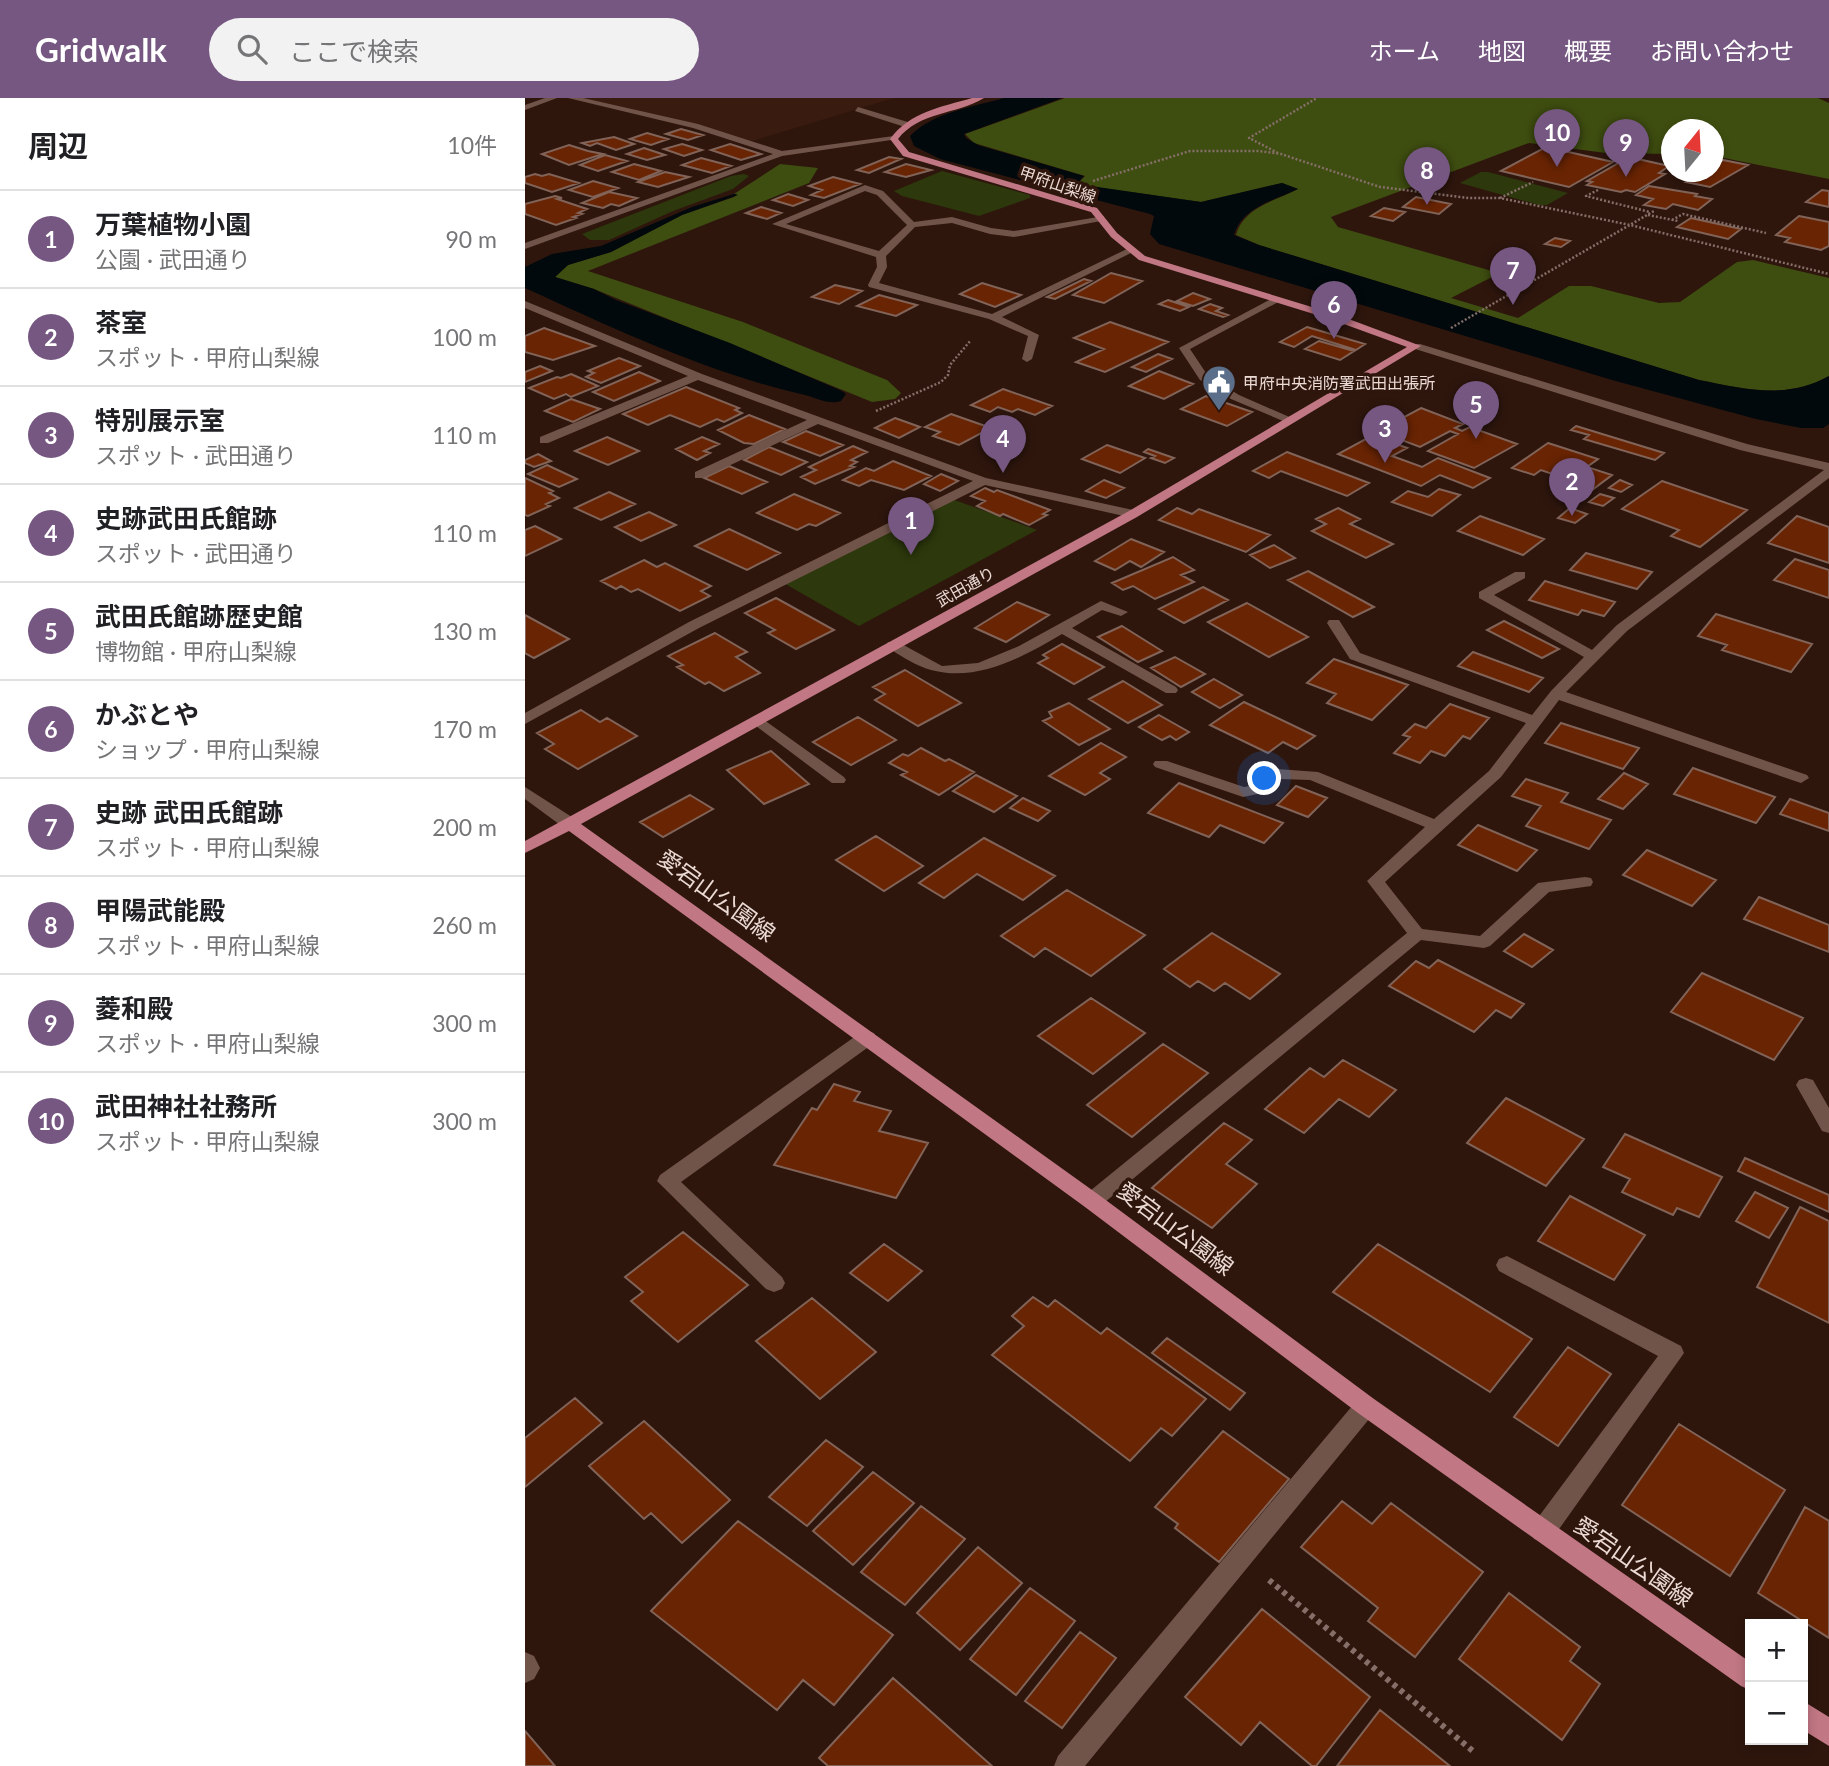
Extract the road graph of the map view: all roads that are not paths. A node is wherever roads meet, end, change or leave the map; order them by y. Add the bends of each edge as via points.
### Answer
1 (553, 98) edge
2 (572, 98) edge
3 (981, 98) edge
4 (525, 108) edge
5 (857, 109) dead end
6 (908, 125) junction
7 (894, 139) junction
8 (781, 154) junction
9 (1101, 218) junction
10 (912, 225) junction
11 (525, 246) edge
12 (1132, 250) junction
13 (881, 255) junction
14 (1277, 300) junction
15 (525, 304) edge
16 (993, 317) junction
17 (1416, 346) junction
18 (1027, 359) dead end
19 (698, 376) junction
20 (817, 421) junction
21 (1290, 421) junction
22 (544, 440) dead end
23 (1829, 470) edge
24 (699, 475) dead end
25 (983, 481) junction
26 (1132, 514) junction
27 (1520, 575) dead end
28 (1121, 612) dead end
29 (1334, 623) dead end
30 (1061, 628) junction
31 (893, 645) junction
32 (1594, 657) junction
33 (1171, 690) dead end
34 (1556, 694) junction
35 (525, 719) edge
36 (757, 720) junction
37 (1535, 722) junction
38 (1161, 764) dead end
39 (1801, 778) dead end
40 (838, 780) dead end
41 (525, 792) edge
42 (569, 822) junction
43 (1436, 826) junction
44 (525, 848) edge
45 (1585, 883) dead end
46 (1417, 934) junction
47 (867, 1038) junction
48 (1806, 1085) dead end
49 (1829, 1126) edge
50 (1092, 1200) junction
51 (1507, 1265) dead end
52 (774, 1283) dead end
53 (1366, 1406) junction
54 (1543, 1531) junction
55 (525, 1665) edge
56 (525, 1670) edge
57 (1745, 1673) edge
58 (1808, 1718) edge
59 (1829, 1733) edge
60 (1068, 1766) edge

1 - 4 street
2 - 8 street via 695,125
3 - 6 main road
5 - 6 street
6 - 7 main road
7 - 8 street
7 - 9 main road, 甲府山梨線 via 906,154 1055,197 1094,210
8 - 11 street
9 - 10 street via 1014,234 952,219
9 - 12 main road, 甲府山梨線
10 - 13 street
10 - 13 street via 880,193 865,188 778,224
12 - 14 main road, 甲府山梨線 via 1142,258
12 - 16 street
13 - 16 street via 882,267 873,285
14 - 17 main road, 甲府山梨線
14 - 21 street via 1184,348 1204,378
15 - 19 street
16 - 18 street via 1034,335
17 - 21 main road, 武田通り
17 - 23 street
19 - 20 street
19 - 22 street
20 - 24 street
20 - 25 street
21 - 26 main road, 武田通り
23 - 32 street via 1622,628
25 - 26 street
25 - 35 street via 780,580
26 - 31 main road, 武田通り
27 - 32 street via 1484,595
28 - 30 street via 1101,605
29 - 37 street via 1355,656
30 - 31 street via 1013,656 962,671 940,670
30 - 33 street
31 - 36 main road, 武田通り
32 - 34 street
34 - 37 street
34 - 39 street
36 - 40 street
36 - 42 main road, 武田通り
37 - 43 street via 1495,774
38 - 43 street via 1243,792 1266,788 1277,774 1312,775
41 - 42 street
42 - 44 main road, 武田通り
42 - 47 main road, 愛宕山公園線
43 - 46 street via 1375,881
45 - 46 street via 1544,887 1484,942
46 - 50 street
47 - 50 main road, 愛宕山公園線
47 - 52 street via 667,1181
48 - 49 street
50 - 53 main road, 愛宕山公園線
51 - 54 street via 1673,1353
53 - 54 main road, 愛宕山公園線
53 - 60 street
54 - 57 main road, 愛宕山公園線
55 - 56 street
58 - 59 main road

